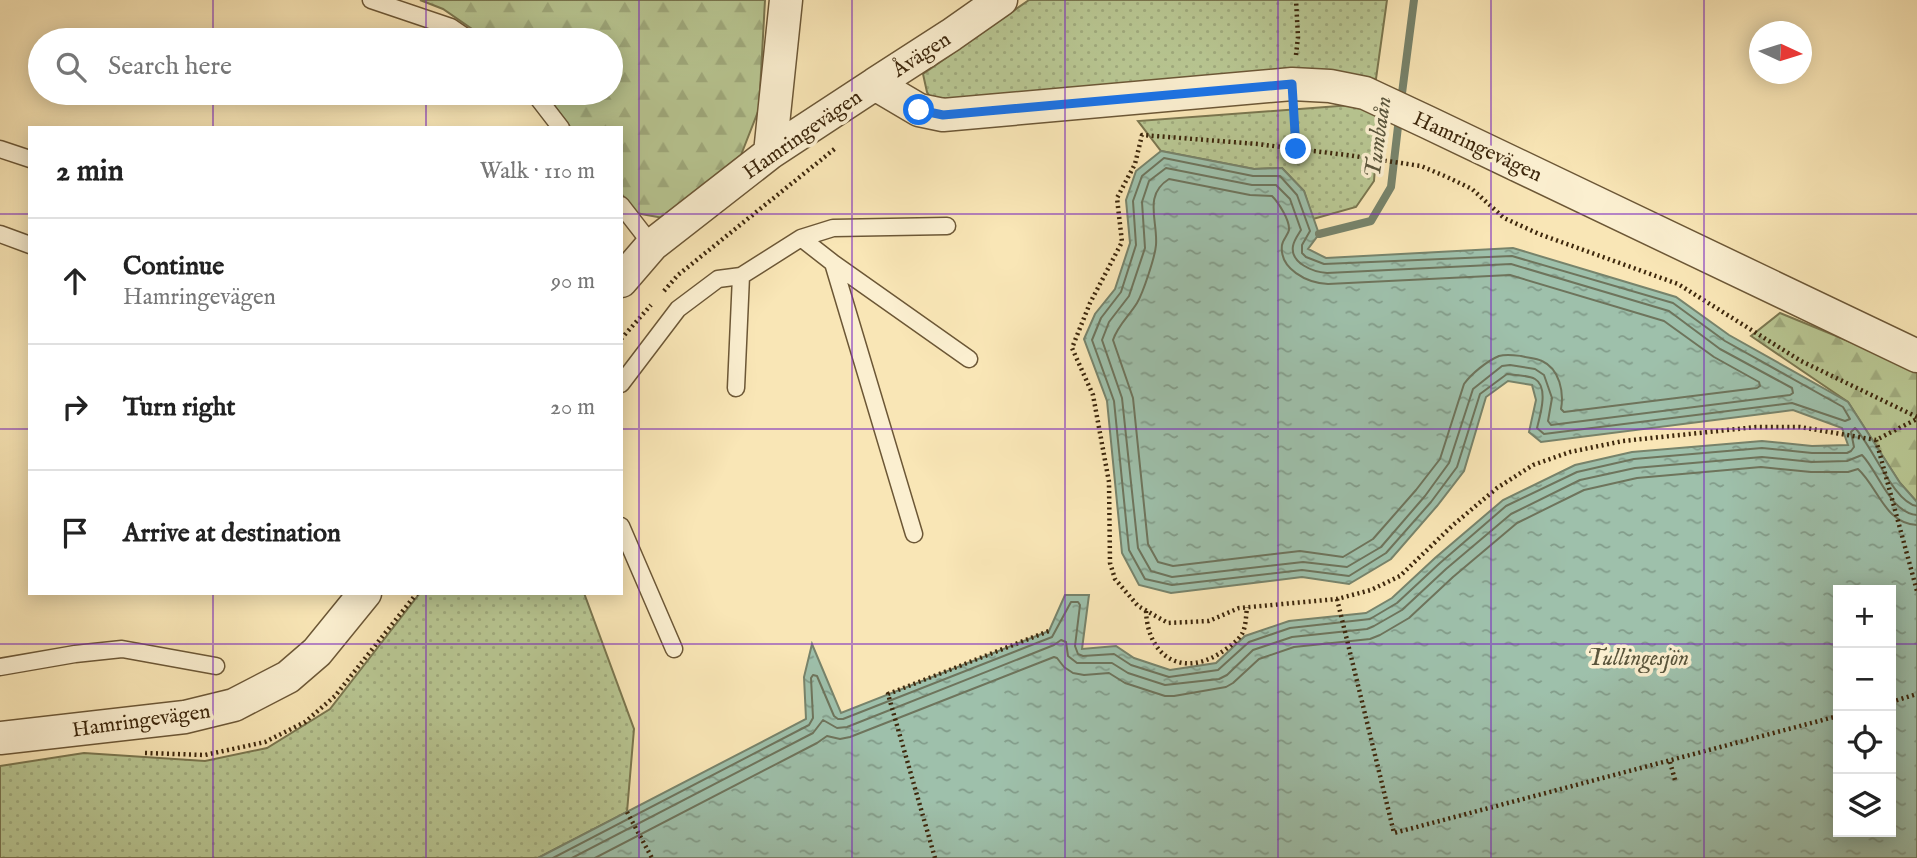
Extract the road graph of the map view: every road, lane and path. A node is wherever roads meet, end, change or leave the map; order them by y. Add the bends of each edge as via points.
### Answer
1 (372, 0) edge
2 (786, 0) edge
3 (1001, 0) edge
4 (1296, 0) edge
5 (452, 28) edge
6 (875, 84) junction
7 (1292, 84) junction
8 (543, 105) edge
9 (559, 126) edge
10 (847, 139) dead end
11 (0, 149) edge
12 (1296, 149) junction
13 (770, 153) junction
14 (28, 158) edge
15 (623, 208) edge
16 (947, 226) dead end
17 (0, 234) edge
18 (801, 238) junction
19 (28, 244) edge
20 (652, 245) junction
21 (833, 263) junction
22 (741, 275) junction
23 (623, 280) edge
24 (623, 337) edge
25 (1917, 356) edge
26 (969, 359) dead end
27 (623, 381) edge
28 (736, 388) dead end
29 (1917, 418) edge
30 (1876, 440) junction
31 (623, 531) edge
32 (914, 534) dead end
33 (1917, 591) edge
34 (363, 595) edge
35 (1337, 599) junction
36 (1247, 607) junction
37 (1146, 610) junction
38 (1049, 631) dead end
39 (674, 649) dead end
40 (216, 666) dead end
41 (0, 667) edge
42 (1917, 694) edge
43 (1896, 700) edge
44 (1833, 717) edge
45 (0, 738) edge
46 (1670, 762) junction
47 (1675, 780) dead end
48 (627, 812) dead end
49 (652, 858) edge
50 (935, 858) edge

1 - 5 lane
2 - 13 street
3 - 6 street, Åvägen
4 - 7 path via 1298,37
6 - 7 street, Hamringevägen via 919,110 943,115
6 - 13 street, Hamringevägen
7 - 12 path
7 - 25 street, Hamringevägen via 1365,93
8 - 9 lane
10 - 24 path via 678,275
11 - 14 lane
12 - 29 path via 1421,166 1472,188 1504,218 1678,284 1801,361
12 - 37 path via 1142,135 1135,164 1117,198 1122,242 1072,348 1093,395 1109,482 1110,563 1115,579
13 - 20 street, Hamringevägen
15 - 20 lane
16 - 18 lane via 833,228
17 - 19 lane
18 - 21 lane
18 - 22 lane
20 - 23 street, Hamringevägen
21 - 26 lane
21 - 32 lane
22 - 27 lane via 718,279 678,309
22 - 28 lane
29 - 30 path
30 - 33 path
30 - 35 path via 1800,427 1756,427 1623,441 1570,452 1533,465 1497,488 1400,576
31 - 39 lane
34 - 45 street, Hamringevägen via 317,652 288,677 234,705 185,717
35 - 36 path
35 - 46 path via 1394,833
36 - 37 path via 1209,621 1168,623
36 - 37 path via 1244,632 1235,642 1217,656 1183,664 1157,649
38 - 50 path via 888,694
40 - 41 lane via 122,649
42 - 43 path
44 - 46 path
46 - 47 path
48 - 49 path

